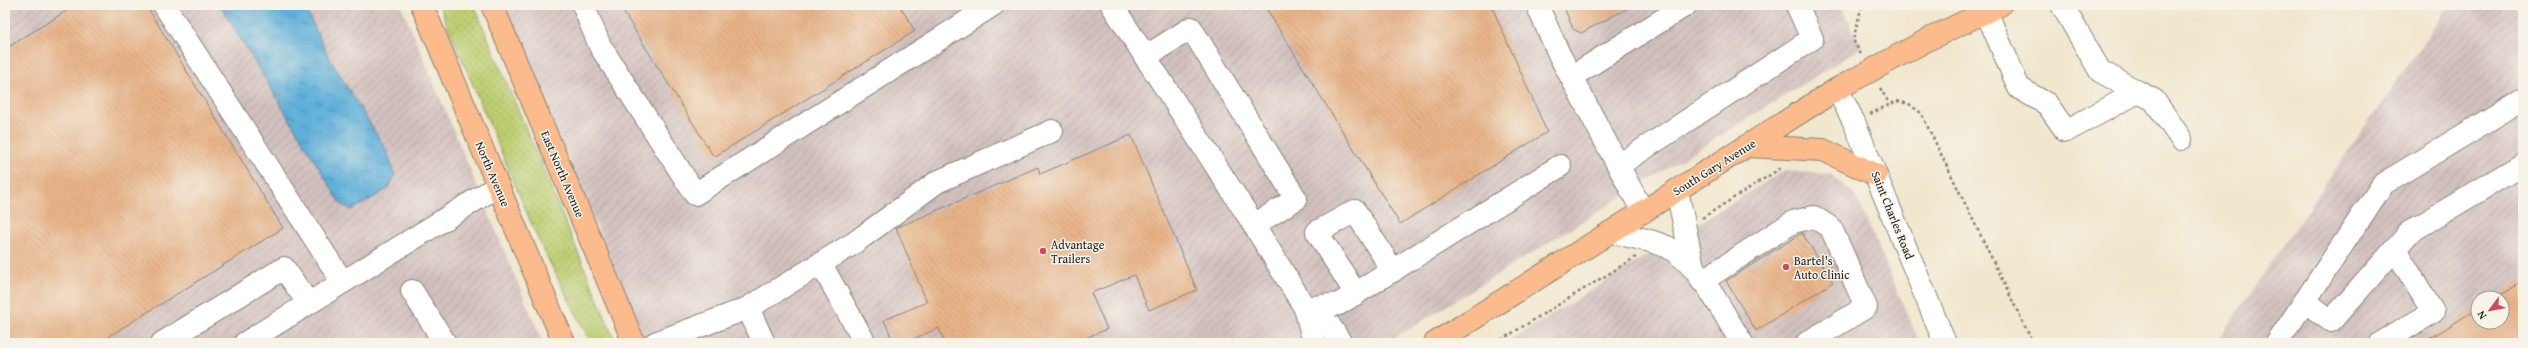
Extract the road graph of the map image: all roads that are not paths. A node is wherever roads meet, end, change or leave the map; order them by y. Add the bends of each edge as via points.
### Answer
1 (164, 5) edge
2 (422, 5) edge
3 (492, 5) edge
4 (583, 5) edge
5 (993, 5) edge
6 (1112, 5) edge
7 (1538, 5) edge
8 (1686, 5) edge
9 (1797, 5) edge
10 (2062, 5) edge
11 (1993, 8) edge
12 (1145, 57) junction
13 (1572, 78) junction
14 (1838, 89) junction
15 (2138, 92) junction
16 (2523, 100) edge
17 (1052, 131) dead end
18 (2181, 139) dead end
19 (1748, 146) junction
20 (2523, 164) edge
21 (1618, 165) junction
22 (1560, 166) dead end
23 (1876, 175) junction
24 (498, 186) junction
25 (1677, 190) junction
26 (1643, 212) junction
27 (1254, 225) junction
28 (1611, 232) junction
29 (2395, 249) junction
30 (821, 264) junction
31 (1393, 270) junction
32 (1697, 274) junction
33 (342, 281) junction
34 (412, 291) dead end
35 (1356, 294) junction
36 (2305, 301) junction
37 (308, 303) junction
38 (748, 308) junction
39 (1305, 308) junction
40 (162, 343) edge
41 (245, 343) edge
42 (445, 343) edge
43 (564, 343) edge
44 (634, 343) edge
45 (655, 343) edge
46 (764, 343) edge
47 (865, 343) edge
48 (1314, 343) edge
49 (1340, 343) edge
50 (1435, 343) edge
51 (1742, 343) edge
52 (1807, 343) edge
53 (1945, 343) edge
54 (2277, 343) edge
55 (2380, 343) edge

1 - 33 street
2 - 24 main road, North Avenue
3 - 44 main road, East North Avenue
4 - 5 street via 600,46 695,194
6 - 12 street
7 - 13 street
8 - 13 street
9 - 21 street via 1812,39
10 - 15 street via 2100,71
11 - 14 main road, South Gary Avenue via 1929,39
11 - 15 street via 2019,88 2047,104 2066,131
12 - 27 street
12 - 27 street via 1191,28 1296,199
13 - 21 street
14 - 19 main road, South Gary Avenue
14 - 23 street, Saint Charles Road
15 - 18 street via 2154,100
16 - 36 street via 2383,184
17 - 30 street via 937,182
19 - 23 main road via 1824,150
19 - 25 main road, South Gary Avenue
20 - 29 street via 2410,232
21 - 26 street
22 - 31 street
23 - 53 street, Saint Charles Road
24 - 33 street
24 - 43 main road, North Avenue
25 - 26 main road, South Gary Avenue
25 - 32 street
26 - 28 main road, South Gary Avenue
27 - 39 street
28 - 32 street via 1667,247
28 - 50 main road, South Gary Avenue
29 - 36 street via 2331,321
29 - 55 street via 2433,312
30 - 38 street
30 - 47 street
31 - 35 street
31 - 35 street via 1355,211 1317,232
32 - 51 street
32 - 52 street via 1793,222 1814,217 1831,228 1866,308
33 - 37 street
34 - 42 street
35 - 39 street via 1339,304
36 - 54 street
37 - 40 street via 284,268
37 - 41 street
38 - 45 street
38 - 46 street
39 - 48 street
39 - 49 street via 1330,326

